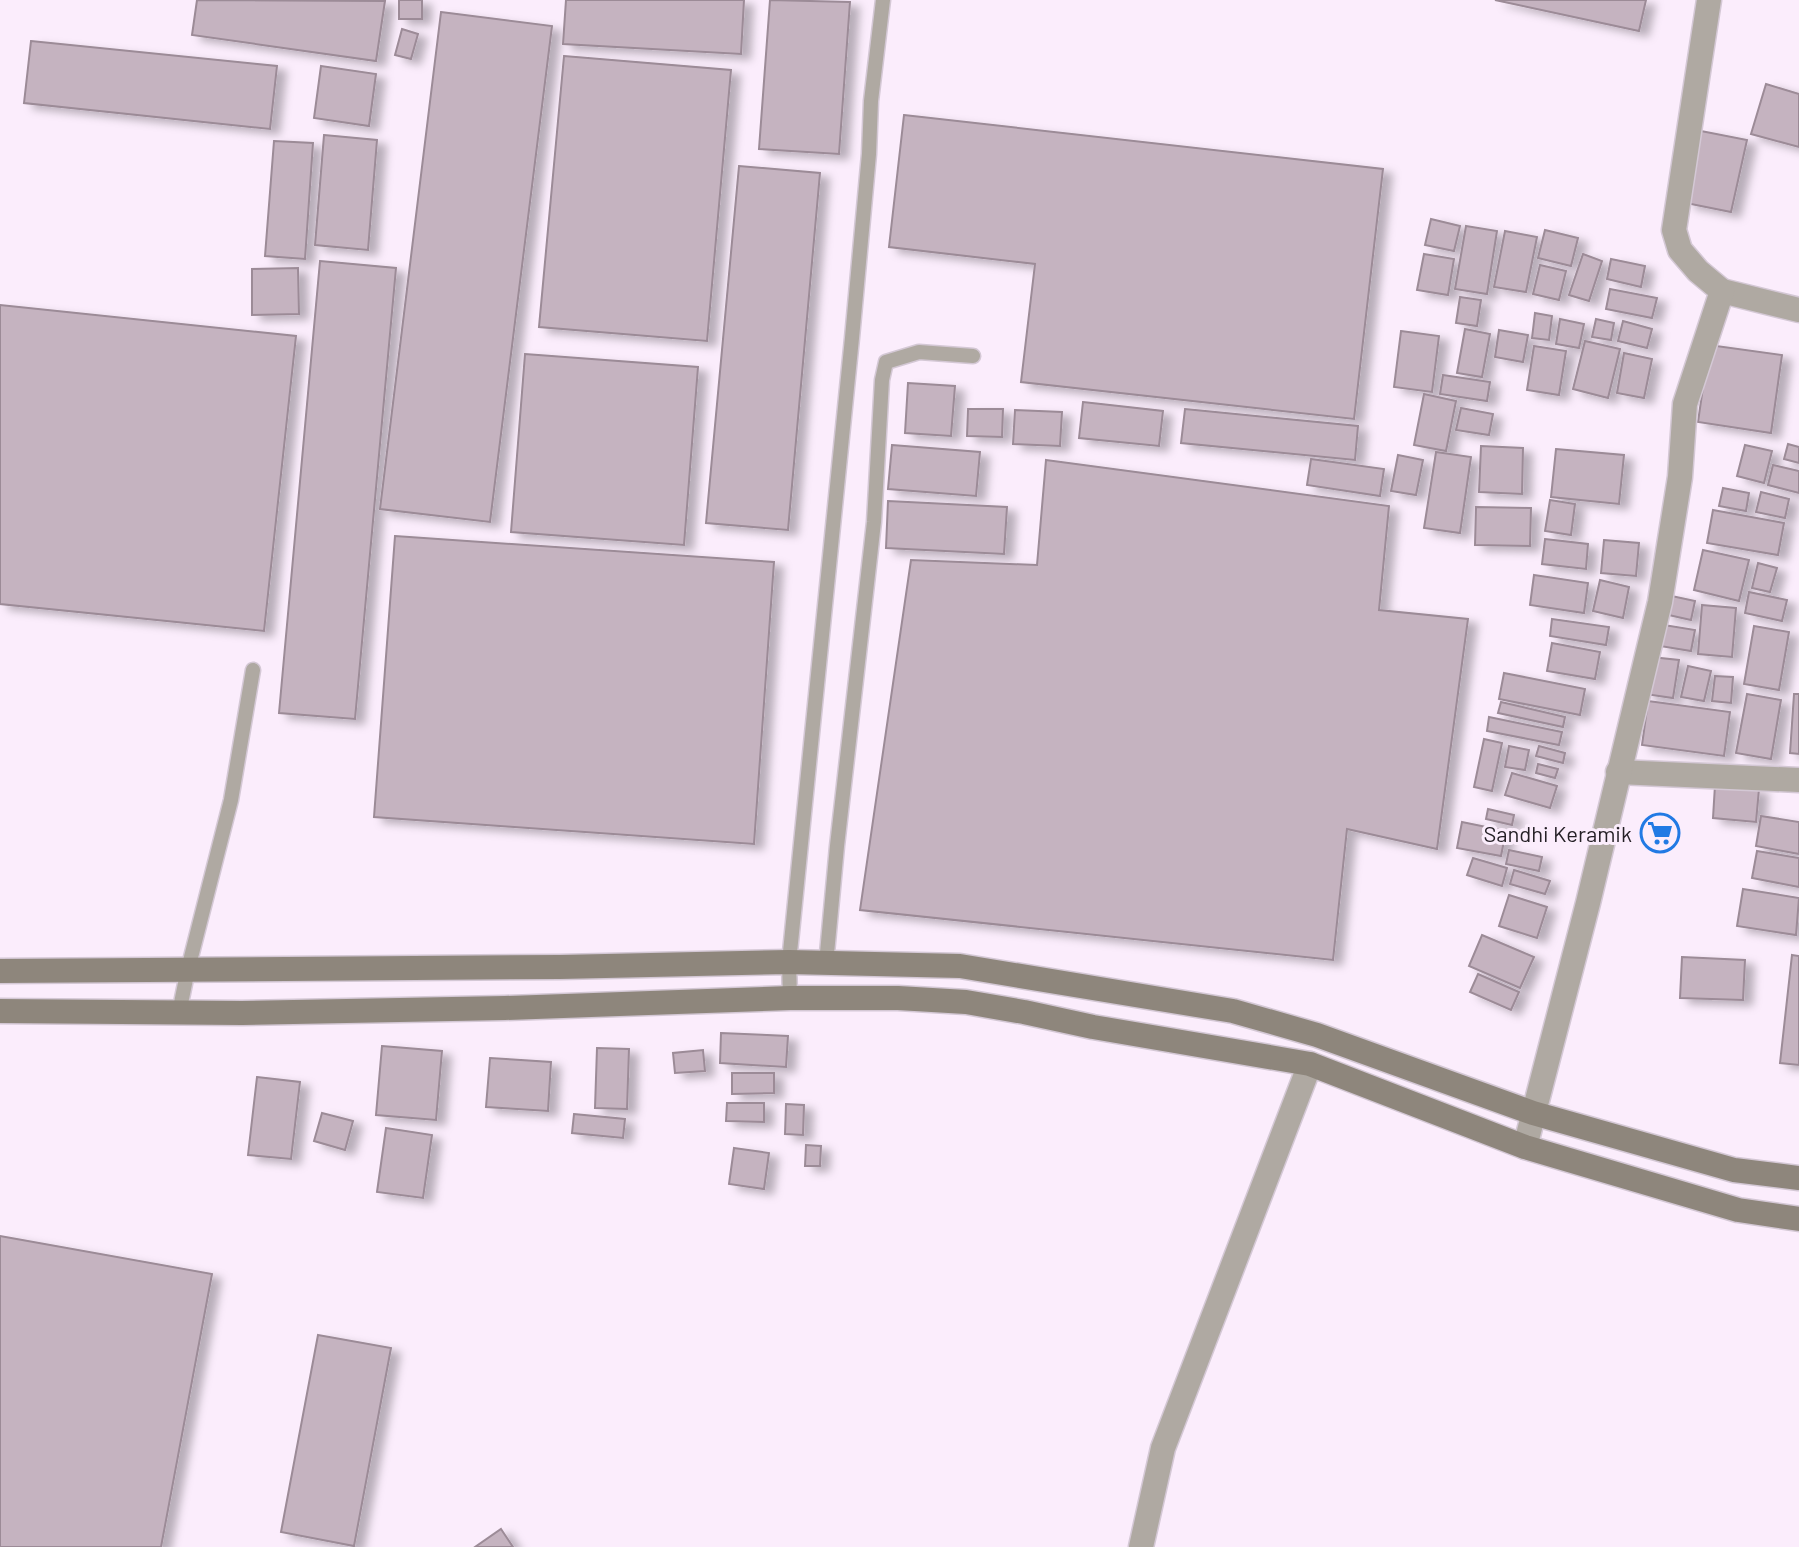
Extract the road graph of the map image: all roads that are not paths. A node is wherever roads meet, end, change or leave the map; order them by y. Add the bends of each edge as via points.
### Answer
1 (883, 0) edge
2 (1709, 0) edge
3 (1722, 291) junction
4 (1799, 310) edge
5 (973, 356) dead end
6 (253, 670) dead end
7 (1618, 772) junction
8 (1799, 780) edge
9 (789, 962) junction
10 (826, 964) junction
11 (188, 969) junction
12 (0, 971) edge
13 (790, 998) junction
14 (0, 1011) edge
15 (179, 1013) junction
16 (1310, 1064) junction
17 (1533, 1113) junction
18 (1525, 1147) junction
19 (1799, 1178) edge
20 (1799, 1219) edge
21 (1141, 1547) edge

1 - 9 lane
2 - 3 street via 1674,230 1680,250
3 - 4 street
3 - 7 street via 1685,404 1680,477 1660,602
5 - 10 lane via 919,352 886,362
6 - 11 lane via 231,800
7 - 8 street
7 - 17 street
9 - 10 street
9 - 11 street
9 - 13 lane
10 - 17 street via 960,966 1233,1011 1317,1035
11 - 12 street
11 - 15 lane
13 - 15 street
13 - 16 street via 966,1002
14 - 15 street
16 - 18 street
16 - 21 street via 1163,1448
17 - 18 street
17 - 19 street via 1734,1170
18 - 20 street via 1738,1210

